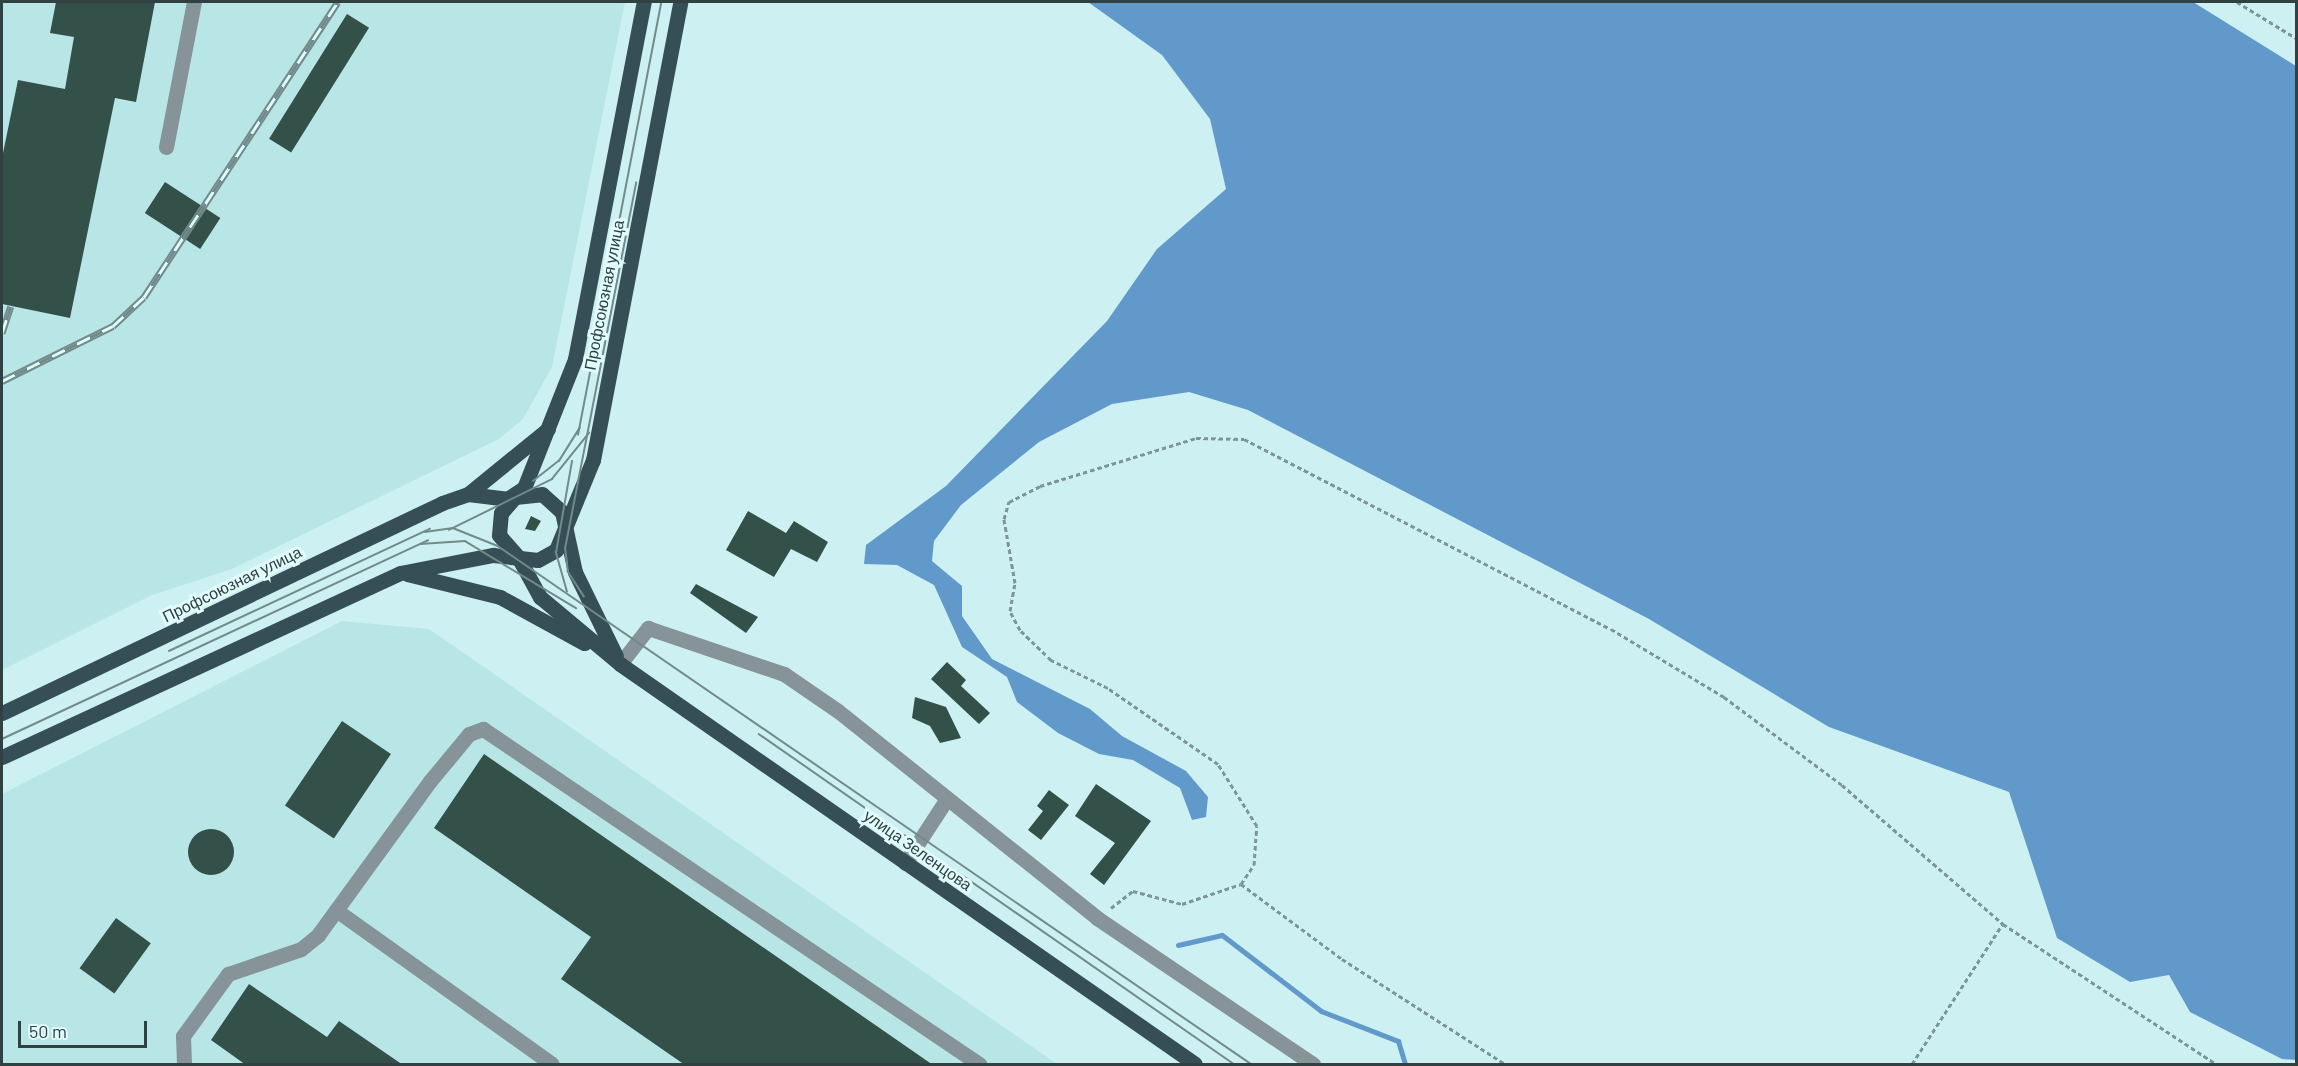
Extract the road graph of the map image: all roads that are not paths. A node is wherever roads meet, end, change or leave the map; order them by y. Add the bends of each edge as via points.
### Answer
1 (194, 2) edge
2 (644, 2) edge
3 (680, 2) edge
4 (166, 147) dead end
5 (550, 427) junction
6 (468, 494) junction
7 (515, 497) junction
8 (565, 527) junction
9 (515, 556) junction
10 (400, 573) junction
11 (620, 664) junction
12 (2, 713) edge
13 (2, 757) edge
14 (946, 800) junction
15 (905, 863) junction
16 (336, 909) junction
17 (184, 1065) edge
18 (552, 1065) edge
19 (979, 1065) edge
20 (1195, 1065) edge
21 (1313, 1065) edge

1 - 4 lane
2 - 5 main road, Профсоюзная улица via 575,359
3 - 8 main road, Профсоюзная улица via 593,460
5 - 6 main road
5 - 7 main road, Профсоюзная улица via 527,482
6 - 7 main road, Профсоюзная улица
6 - 12 main road, Профсоюзная улица
7 - 8 main road via 554,501
7 - 9 main road via 498,528
8 - 9 main road, Профсоюзная улица via 550,554
8 - 11 main road, улица Зеленцова via 583,594
9 - 10 main road, Профсоюзная улица via 459,559
9 - 11 main road, улица Зеленцова via 540,597
10 - 11 main road via 500,597
10 - 13 main road, Профсоюзная улица
11 - 14 lane via 648,628 784,674 838,711
11 - 15 main road, улица Зеленцова
14 - 15 lane
14 - 21 lane via 1097,918
15 - 20 main road, улица Зеленцова
16 - 17 lane via 301,949 228,974 183,1036
16 - 18 lane
16 - 19 lane via 429,781 469,734 483,729

